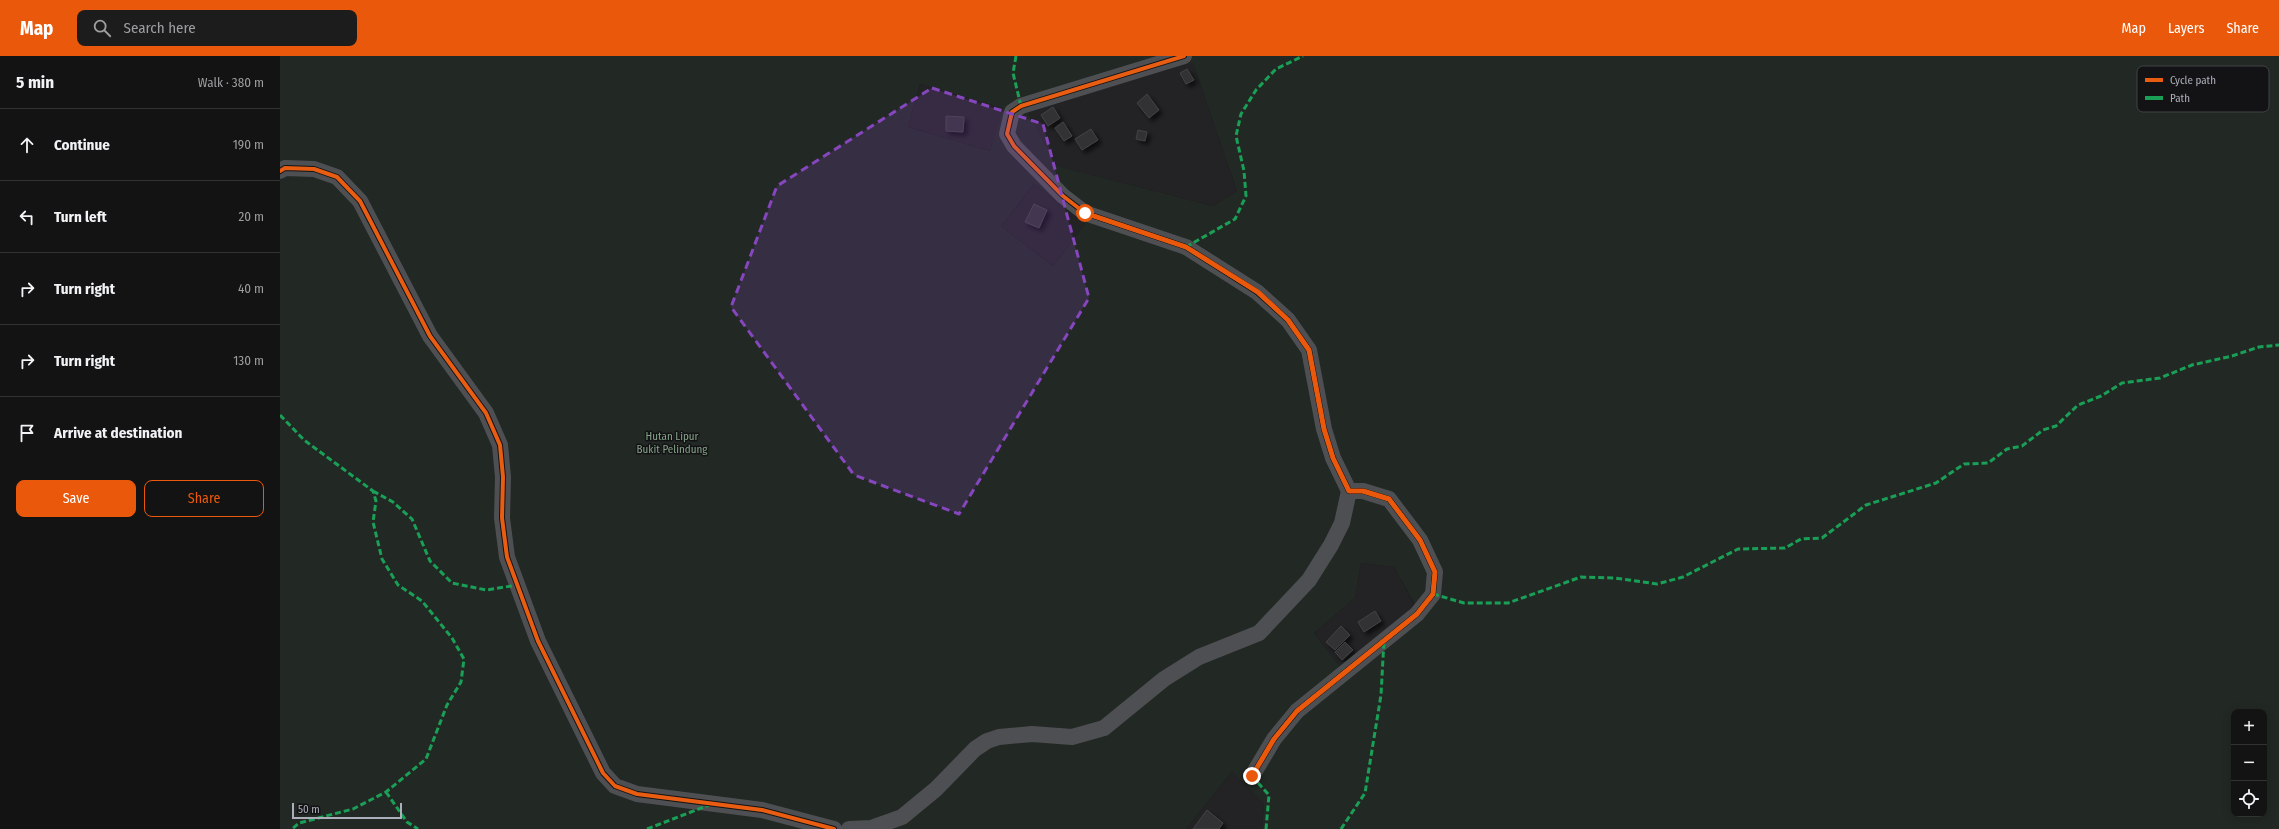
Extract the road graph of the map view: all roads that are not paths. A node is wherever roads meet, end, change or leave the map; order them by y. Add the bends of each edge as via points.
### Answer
1 (1184, 56) edge
2 (280, 171) edge
3 (1349, 491) junction
4 (1252, 776) dead end
5 (834, 829) edge
6 (849, 829) edge

1 - 3 street via 1021,106 1012,112 1007,134 1014,146 1063,196 1085,213 1186,247 1258,292 1288,320 1309,350 1324,429 1333,458
2 - 5 street via 285,168 314,169 337,177 360,201 430,336 486,413 500,445 503,477 502,518 507,557 538,641 603,773 616,786 637,794 762,810
3 - 4 street via 1363,491 1389,499 1420,540 1435,572 1433,594 1417,614 1297,711 1274,739
3 - 6 street via 1342,523 1332,545 1309,580 1259,633 1199,657 1164,679 1104,728 1072,737 1032,734 999,737 987,741 975,749 936,789 902,817 871,828

